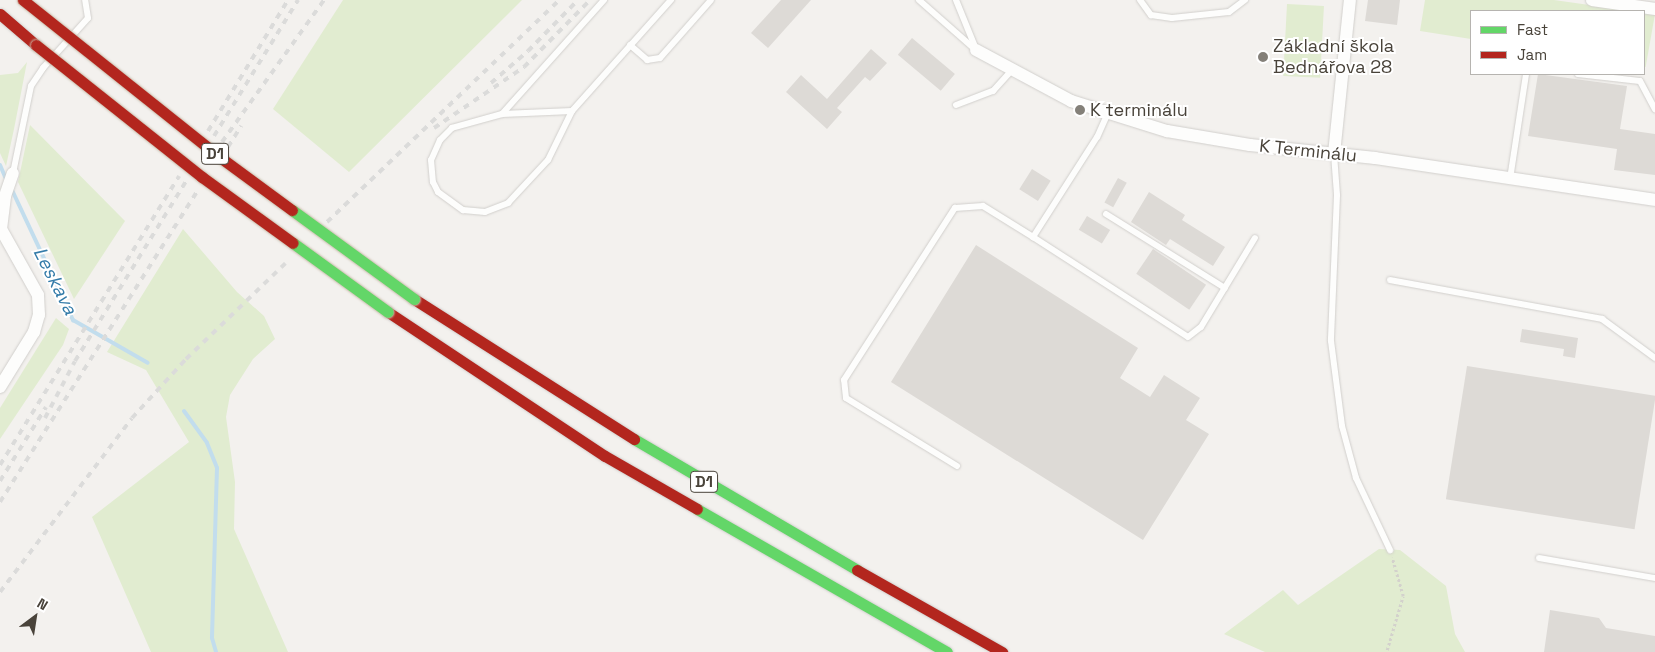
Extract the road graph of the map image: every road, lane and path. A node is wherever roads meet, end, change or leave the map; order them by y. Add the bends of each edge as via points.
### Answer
1 (23, 0) edge
2 (84, 0) edge
3 (604, 0) edge
4 (671, 0) edge
5 (711, 0) edge
6 (919, 0) edge
7 (956, 0) edge
8 (1140, 0) edge
9 (1245, 0) edge
10 (1350, 0) edge
11 (1592, 0) edge
12 (1655, 9) edge
13 (0, 14) edge
14 (630, 45) junction
15 (976, 50) junction
16 (1011, 71) junction
17 (1526, 75) edge
18 (1586, 75) edge
19 (956, 105) dead end
20 (1655, 109) edge
21 (572, 111) junction
22 (502, 114) junction
23 (1107, 115) junction
24 (1334, 154) junction
25 (13, 173) joint
26 (1510, 179) junction
27 (1655, 200) edge
28 (1106, 214) dead end
29 (1033, 237) junction
30 (1255, 238) dead end
31 (1390, 280) dead end
32 (1225, 288) junction
33 (1655, 358) edge
34 (0, 387) edge
35 (957, 466) dead end
36 (1390, 550) joint
37 (1539, 558) dead end
38 (1655, 578) edge
39 (1387, 650) dead end
40 (947, 652) edge
41 (1002, 652) edge

1 - 41 highway, D1, bridge via 217,155 414,299 685,472
2 - 25 lane via 88,18 39,72 31,86
3 - 22 lane
4 - 14 lane
5 - 14 lane via 660,58 646,60
6 - 15 lane
7 - 15 lane
8 - 9 lane via 1151,15 1172,18 1229,12
10 - 24 street
11 - 12 street
13 - 40 highway, D1, bridge via 202,177 388,312 605,456
14 - 21 lane
15 - 16 street, K Terminálu
16 - 19 lane via 993,91
16 - 23 street, K Terminálu
17 - 26 lane
18 - 20 lane via 1640,82
21 - 22 lane
21 - 22 lane via 548,160 508,203 485,212 454,206 438,192 433,182 431,160 440,140 459,125
23 - 24 street, K Terminálu via 1167,131 1241,144
23 - 29 lane via 1097,137
24 - 26 street, K Terminálu
24 - 36 lane via 1337,194 1331,341 1342,426 1356,478
25 - 34 street via 5,196 1,229 38,295 39,315 34,332
26 - 27 street, K Terminálu
28 - 32 lane
29 - 32 lane via 1188,337 1201,327
29 - 35 lane via 983,206 956,208 844,380 846,398
30 - 32 lane
31 - 33 lane via 1602,319
36 - 39 path via 1404,596
37 - 38 lane

